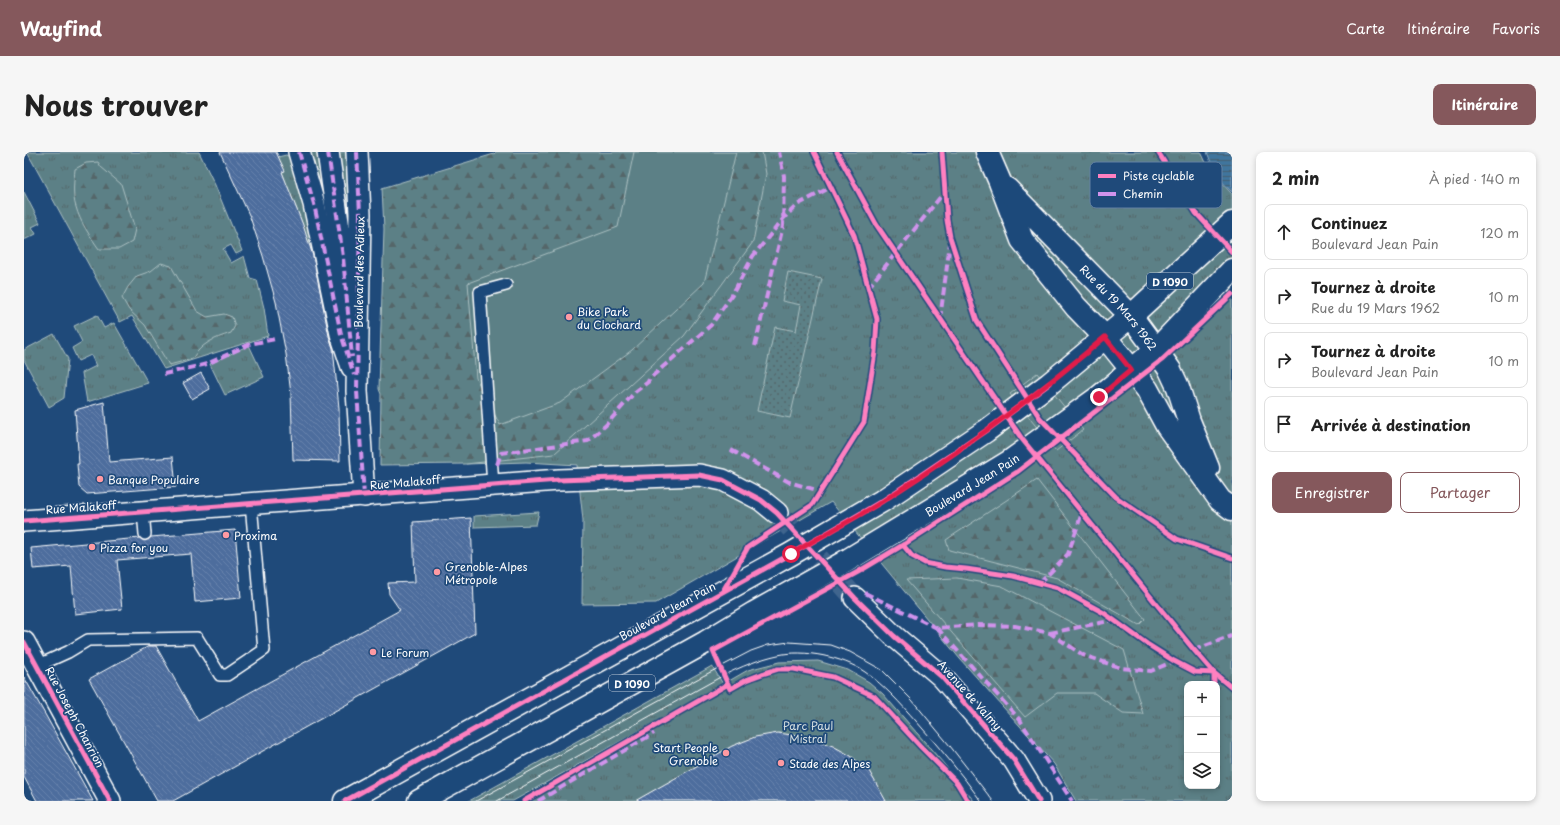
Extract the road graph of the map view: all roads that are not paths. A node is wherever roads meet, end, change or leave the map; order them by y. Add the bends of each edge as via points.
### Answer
1 (299, 152) edge
2 (328, 152) edge
3 (358, 152) edge
4 (987, 152) edge
5 (1000, 182) junction
6 (1232, 223) edge
7 (1232, 270) edge
8 (506, 285) dead end
9 (1131, 316) junction
10 (1105, 337) junction
11 (1156, 350) junction
12 (352, 367) junction
13 (1131, 370) junction
14 (357, 391) junction
15 (493, 485) junction
16 (364, 496) junction
17 (251, 504) junction
18 (1226, 505) edge
19 (143, 512) junction
20 (777, 513) tunnel mouth
21 (24, 521) edge
22 (145, 534) dead end
23 (855, 598) tunnel mouth
24 (24, 642) edge
25 (37, 666) junction
26 (110, 801) edge
27 (345, 801) edge
28 (419, 801) edge
29 (1039, 801) edge

1 - 12 street, Boulevard des Adieux via 314,204 341,334
2 - 12 street, Boulevard des Adieux via 343,257
3 - 14 street, Boulevard des Adieux via 360,214
4 - 5 main road, Rue du 19 Mars 1962
5 - 9 main road, Rue du 19 Mars 1962
5 - 10 main road, Rue du 19 Mars 1962 via 1022,240 1076,307
6 - 9 main road, D 1090
7 - 11 main road, D 1090
8 - 15 lane via 480,292
9 - 10 main road, Boulevard Jean Pain / D 1090
9 - 11 main road, Rue du 19 Mars 1962
10 - 13 main road, Rue du 19 Mars 1962
10 - 27 main road, Boulevard Jean Pain / D 1090 via 1049,384 986,431 882,501
11 - 13 main road, Boulevard Jean Pain / D 1090
11 - 18 main road, Rue du 19 Mars 1962 via 1178,386 1189,420
12 - 14 street, Boulevard des Adieux
13 - 18 main road, Rue du 19 Mars 1962 via 1147,389 1167,426
13 - 28 main road, Boulevard Jean Pain / D 1090 via 1099,397 1009,462 843,563
14 - 16 street, Boulevard des Adieux
15 - 16 street, Rue Malakoff
15 - 20 street, Rue Malakoff via 700,475 723,480 761,500
16 - 17 street, Rue Malakoff
17 - 19 street, Rue Malakoff
17 - 25 lane via 264,650 227,675 220,675 198,638 88,640
19 - 21 street, Rue Malakoff
19 - 22 lane
23 - 29 street, Avenue de Valmy via 894,636 942,676 1014,760
24 - 25 street, Rue Joseph Chanrion
25 - 26 street, Rue Joseph Chanrion

